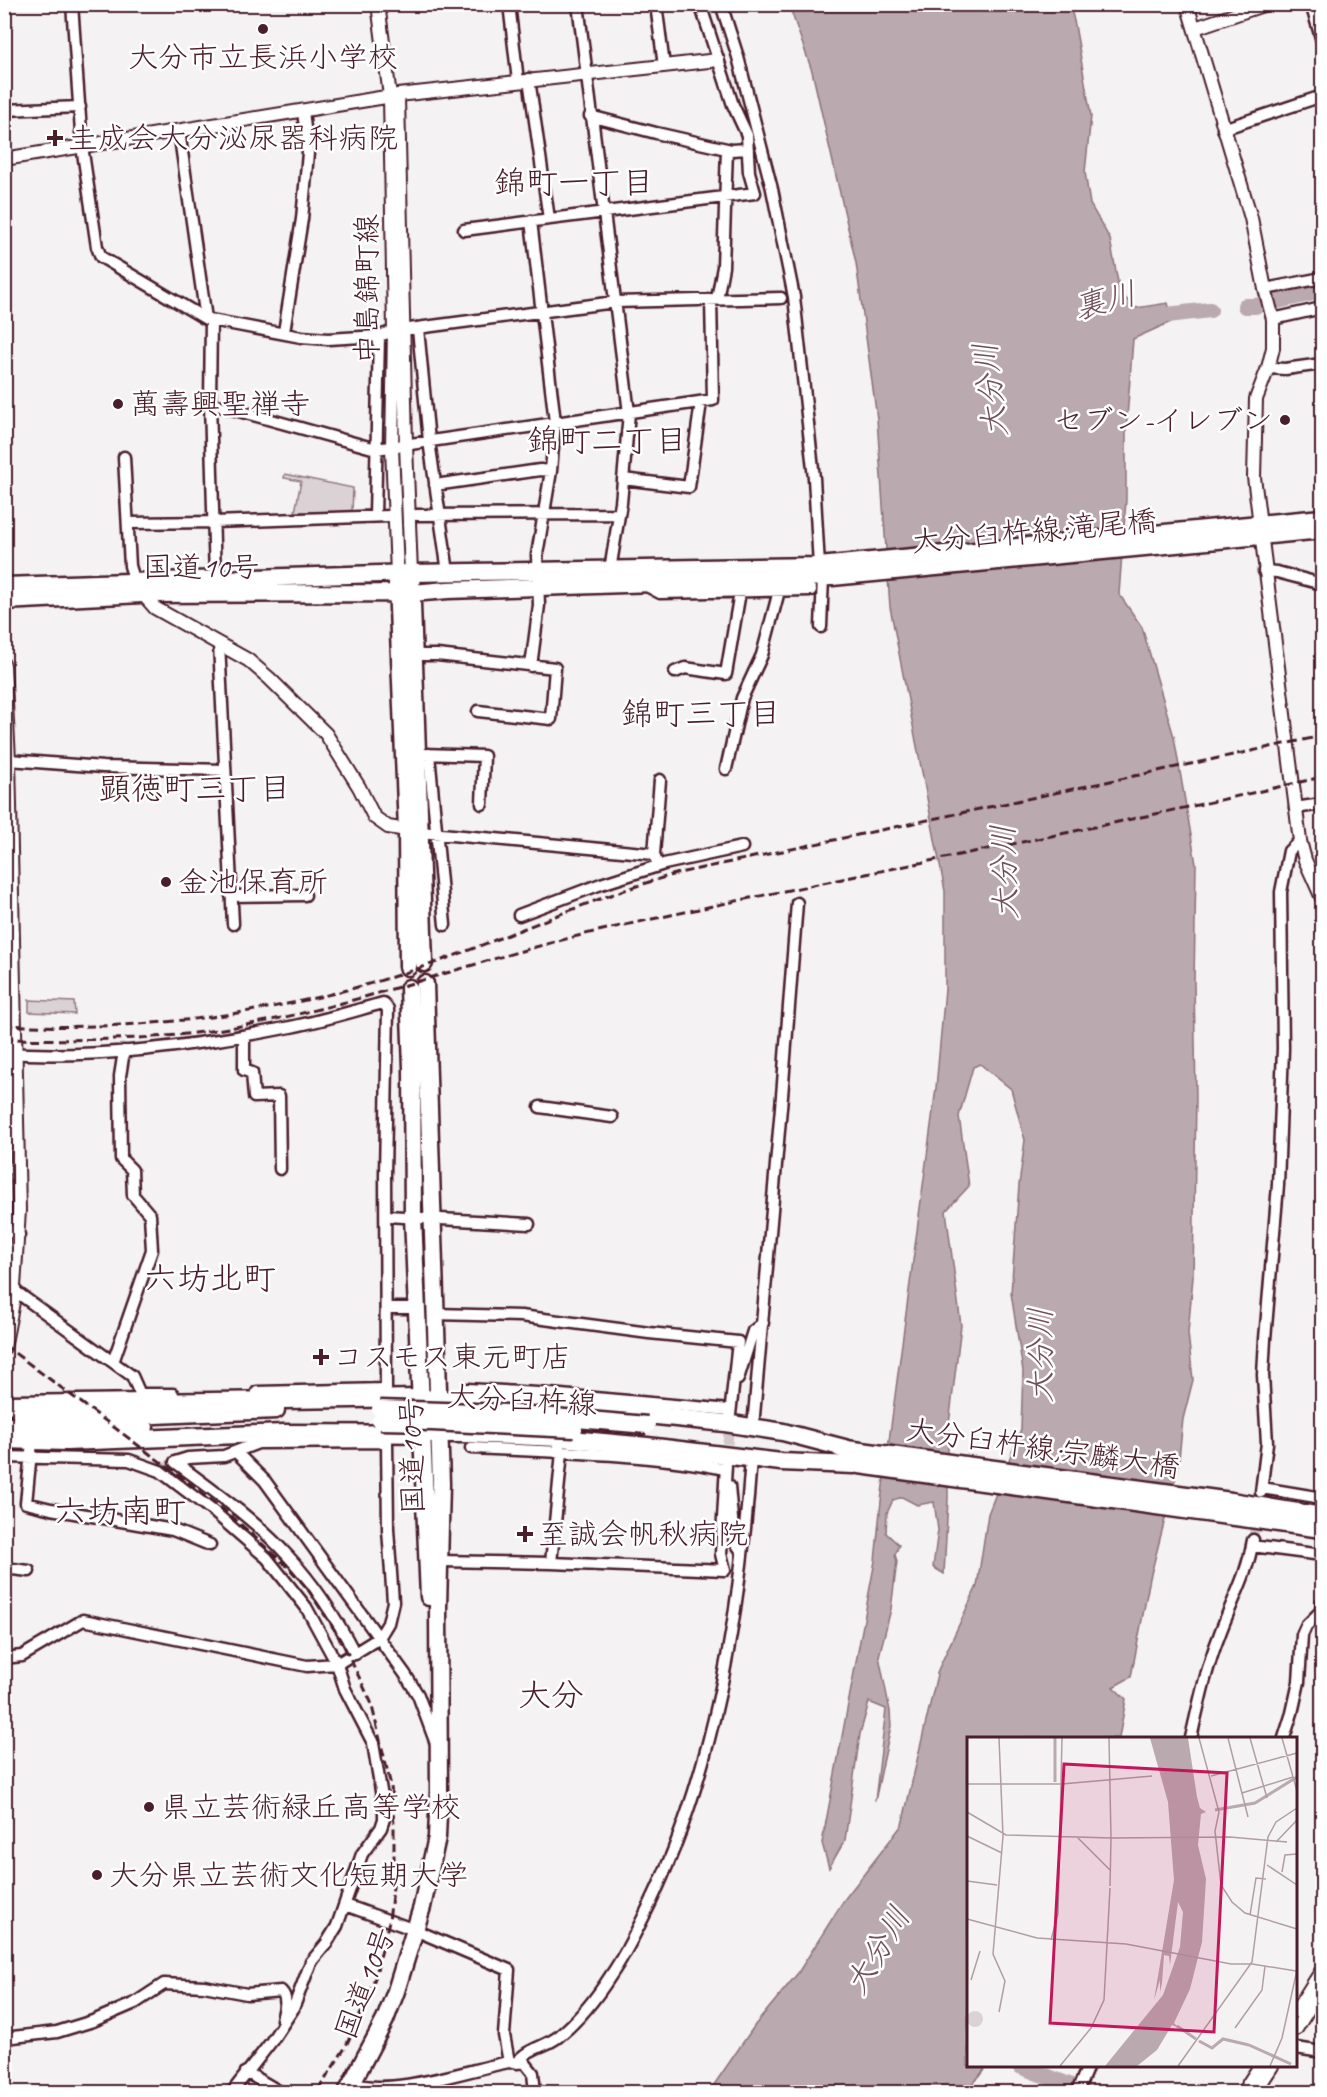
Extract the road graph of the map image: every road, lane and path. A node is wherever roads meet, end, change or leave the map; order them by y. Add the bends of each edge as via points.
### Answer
1 (72, 4) edge
2 (378, 4) edge
3 (387, 4) edge
4 (508, 4) edge
5 (578, 4) edge
6 (656, 4) edge
7 (700, 4) edge
8 (722, 4) edge
9 (1187, 4) edge
10 (1266, 4) edge
11 (1311, 4) edge
12 (1195, 28) junction
13 (1323, 41) edge
14 (718, 60) junction
15 (664, 66) junction
16 (587, 74) junction
17 (524, 80) junction
18 (394, 96) junction
19 (1323, 96) edge
20 (80, 106) junction
21 (4, 110) edge
22 (303, 111) junction
23 (590, 116) junction
24 (1223, 129) junction
25 (179, 131) junction
26 (82, 146) junction
27 (727, 149) junction
28 (748, 149) junction
29 (4, 159) edge
30 (726, 197) junction
31 (604, 212) junction
32 (549, 219) junction
33 (531, 221) junction
34 (464, 230) dead end
35 (1323, 278) edge
36 (1265, 291) junction
37 (781, 298) dead end
38 (714, 299) junction
39 (615, 302) junction
40 (1323, 308) edge
41 (543, 312) junction
42 (1271, 313) junction
43 (208, 320) junction
44 (418, 329) junction
45 (399, 331) junction
46 (284, 332) junction
47 (379, 336) junction
48 (1323, 364) edge
49 (1268, 368) junction
50 (701, 402) junction
51 (210, 403) junction
52 (629, 412) junction
53 (555, 422) junction
54 (429, 441) junction
55 (406, 445) junction
56 (392, 447) junction
57 (376, 449) junction
58 (124, 457) dead end
59 (551, 471) junction
60 (623, 479) junction
61 (435, 485) junction
62 (543, 514) junction
63 (618, 514) junction
64 (416, 515) dead end
65 (439, 515) junction
66 (375, 516) junction
67 (390, 516) dead end
68 (1323, 518) edge
69 (214, 522) junction
70 (128, 523) junction
71 (1260, 530) junction
72 (1323, 530) edge
73 (610, 570) junction
74 (826, 571) junction
75 (1264, 571) junction
76 (448, 572) junction
77 (404, 573) junction
78 (537, 578) junction
79 (215, 579) junction
80 (642, 584) junction
81 (1323, 584) edge
82 (4, 586) edge
83 (138, 588) junction
84 (811, 590) dead end
85 (779, 591) junction
86 (405, 592) junction
87 (740, 592) junction
88 (4, 601) edge
89 (821, 627) dead end
90 (219, 644) junction
91 (414, 655) junction
92 (4, 665) edge
93 (531, 666) junction
94 (675, 672) dead end
95 (5, 680) edge
96 (478, 711) dead end
97 (423, 754) junction
98 (9, 760) junction
99 (726, 769) dead end
100 (225, 770) junction
101 (660, 780) dead end
102 (482, 804) dead end
103 (1323, 804) edge
104 (1295, 808) junction
105 (413, 831) junction
106 (437, 834) junction
107 (1300, 841) junction
108 (742, 847) dead end
109 (654, 854) junction
110 (658, 866) junction
111 (8, 874) edge
112 (305, 895) dead end
113 (231, 896) junction
114 (1323, 898) edge
115 (797, 903) dead end
116 (519, 915) dead end
117 (232, 924) dead end
118 (445, 925) dead end
119 (9, 950) edge
120 (416, 965) dead end
121 (244, 1036) junction
122 (124, 1051) junction
123 (10, 1053) edge
124 (10, 1086) edge
125 (540, 1107) dead end
126 (612, 1117) dead end
127 (280, 1169) dead end
128 (386, 1216) junction
129 (413, 1216) junction
130 (432, 1217) junction
131 (529, 1224) dead end
132 (4, 1229) edge
133 (19, 1235) junction
134 (15, 1291) junction
135 (386, 1308) junction
136 (417, 1308) junction
137 (434, 1314) junction
138 (763, 1323) junction
139 (4, 1348) edge
140 (113, 1362) junction
141 (732, 1387) junction
142 (467, 1389) dead end
143 (192, 1397) junction
144 (430, 1399) junction
145 (542, 1399) junction
146 (4, 1406) edge
147 (4, 1414) edge
148 (380, 1415) junction
149 (4, 1426) edge
150 (430, 1433) junction
151 (552, 1438) junction
152 (4, 1440) edge
153 (757, 1444) junction
154 (471, 1448) dead end
155 (32, 1450) junction
156 (236, 1452) junction
157 (562, 1452) junction
158 (4, 1457) edge
159 (851, 1457) junction
160 (725, 1469) junction
161 (1323, 1498) edge
162 (1230, 1509) junction
163 (1323, 1516) edge
164 (1323, 1529) edge
165 (210, 1545) dead end
166 (742, 1552) junction
167 (1323, 1555) edge
168 (440, 1561) junction
169 (550, 1563) junction
170 (4, 1568) edge
171 (29, 1571) dead end
172 (1323, 1602) edge
173 (379, 1638) junction
174 (355, 1654) junction
175 (4, 1658) edge
176 (337, 1664) junction
177 (1191, 1737) edge
178 (1284, 1737) edge
179 (438, 1748) junction
180 (345, 1905) junction
181 (415, 1930) junction
182 (1323, 1970) edge
183 (1323, 1987) edge
184 (1297, 2009) edge
185 (281, 2026) junction
186 (1297, 2027) edge
187 (4, 2038) edge
188 (1297, 2048) edge
189 (1323, 2052) edge
190 (513, 2062) junction
191 (1088, 2067) edge
192 (1259, 2067) edge
193 (1271, 2067) edge
194 (246, 2072) junction
195 (350, 2088) edge
196 (231, 2092) edge
197 (280, 2092) edge
198 (535, 2092) edge
199 (1077, 2092) edge
200 (1243, 2092) edge
201 (1255, 2092) edge

1 - 20 street
2 - 18 street, 中島錦町線
3 - 18 street, 中島錦町線
4 - 17 street
5 - 16 street
6 - 15 street
7 - 14 street
8 - 74 street via 769,178 794,297
9 - 12 street
10 - 12 street
11 - 13 street
12 - 24 street
14 - 15 street
14 - 28 street via 747,135
15 - 16 street
16 - 17 street
16 - 23 street
17 - 18 street
17 - 32 street
18 - 22 street
18 - 45 street, 中島錦町線
19 - 24 street
20 - 21 street
20 - 26 street
22 - 25 street
22 - 46 street via 308,153
23 - 27 street
23 - 31 street
24 - 36 street via 1251,218
25 - 26 street
25 - 43 street
26 - 29 street
26 - 43 street via 100,257
27 - 28 street
27 - 30 street
28 - 30 street via 755,193
30 - 31 street
30 - 38 street via 723,267
31 - 32 street
31 - 39 street
32 - 33 street
33 - 34 street
33 - 41 street
35 - 36 street
36 - 42 street
37 - 38 street
38 - 39 street
38 - 50 street via 713,400
39 - 41 street
39 - 52 street
40 - 42 street
41 - 44 street
41 - 53 street
42 - 49 street via 1273,348
43 - 46 street
43 - 51 street
44 - 45 street
44 - 54 street
45 - 47 street
45 - 55 street, 中島錦町線
45 - 56 street, 中島錦町線
46 - 47 street via 328,339
47 - 57 street
48 - 49 street
49 - 71 street via 1256,399 1254,477
50 - 52 street
50 - 60 street via 689,487
51 - 57 street
51 - 69 street
52 - 53 street
52 - 60 street
53 - 54 street
53 - 59 street
54 - 55 street
54 - 61 street
55 - 56 street
55 - 77 street, 中島錦町線
56 - 57 street
56 - 77 street, 中島錦町線
57 - 66 street
58 - 70 street
59 - 61 street
59 - 62 street
60 - 63 street
61 - 65 street
62 - 63 street
62 - 65 street
62 - 78 street
63 - 73 street
64 - 65 street
65 - 76 street
66 - 67 street
66 - 69 street
68 - 71 main road
69 - 70 street
69 - 79 street
70 - 83 street via 130,566
71 - 72 main road
71 - 74 main road, 大分臼杵線;滝尾橋
71 - 75 street
73 - 74 main road
73 - 78 main road
74 - 80 main road
74 - 89 street
75 - 81 street
75 - 104 street
76 - 77 main road, 国道10号
76 - 78 main road, 国道10号
77 - 79 main road, 国道10号
77 - 86 main road
78 - 80 main road
78 - 86 main road, 国道10号
78 - 93 street via 539,605
79 - 83 main road, 国道10号
80 - 87 street via 660,593
82 - 83 main road, 国道10号
83 - 86 main road, 国道10号
83 - 88 main road, 国道10号
83 - 90 street via 155,608
84 - 85 street
85 - 87 street
85 - 99 street via 762,655 742,698
86 - 91 main road
86 - 105 main road
87 - 94 street via 726,674 685,668
90 - 100 street
90 - 105 street via 248,660 326,734 374,817 388,827
91 - 93 street
91 - 97 main road
92 - 95 street
93 - 96 street via 555,668 551,719
95 - 98 street
97 - 102 street via 484,756
97 - 105 main road
97 - 106 street
98 - 100 street
98 - 111 street
100 - 113 street
101 - 109 street
103 - 104 street
104 - 107 street
105 - 106 street
105 - 120 main road
106 - 109 street
106 - 118 street
107 - 114 street
107 - 161 street via 1289,851 1281,892 1283,1048 1263,1375 1267,1443 1261,1490
108 - 110 street
109 - 110 street
110 - 116 street
111 - 119 street
112 - 113 street
113 - 117 street
115 - 138 street
119 - 123 street
121 - 122 street
121 - 127 street via 244,1070 252,1073 254,1097 279,1096
121 - 128 street via 383,1003 388,1010
122 - 123 street
122 - 140 street via 120,1076 122,1158 132,1170 134,1195 150,1215 152,1250
123 - 124 street
124 - 133 street
125 - 126 street
128 - 129 street
128 - 135 street
129 - 130 street
129 - 130 main road, 国道10号 via 412,1068 417,986
129 - 136 main road, 国道10号
130 - 131 street
130 - 137 main road, 国道10号
132 - 133 street
133 - 134 street
134 - 139 street
134 - 140 street
135 - 136 street
135 - 143 street via 386,1389
136 - 144 main road, 国道10号
137 - 141 street via 521,1316 738,1342
137 - 144 main road, 国道10号
138 - 141 street via 753,1331 740,1376
138 - 153 street
140 - 143 street via 132,1376 140,1394
141 - 145 street via 730,1412
142 - 145 street
143 - 144 main road
143 - 146 main road
144 - 145 main road
144 - 150 main road, 国道10号
145 - 153 main road via 647,1414
147 - 148 main road, 大分臼杵線
148 - 149 main road, 大分臼杵線 via 106,1428
148 - 153 main road, 大分臼杵線, bridge via 503,1425 646,1430
150 - 151 main road
150 - 155 main road via 284,1432
150 - 168 main road, 国道10号
150 - 179 main road, 国道10号 via 430,1648
151 - 153 main road via 646,1446
151 - 157 street
152 - 155 main road
153 - 159 main road
153 - 159 main road via 783,1432
153 - 166 street
154 - 157 street
155 - 158 street
155 - 165 street via 26,1503 173,1530
155 - 176 street via 129,1460 160,1471 267,1558 306,1606
156 - 173 street via 265,1481
156 - 173 street via 258,1443 387,1442 393,1602
156 - 174 street via 175,1462 255,1524 288,1556 330,1610
157 - 160 street via 623,1455
157 - 169 street
159 - 162 main road, 大分臼杵線;宗麟大橋
160 - 166 street via 726,1465 734,1540
160 - 169 street via 721,1554 724,1570
162 - 163 main road
162 - 164 main road
166 - 190 street via 726,1657 706,1748 679,1837 657,1892 612,1975 590,2003 558,2037
167 - 177 street via 1252,1543 1243,1582 1205,1674
168 - 169 street
168 - 179 main road, 国道10号
170 - 171 street
172 - 178 street via 1321,1611 1302,1635 1299,1682
173 - 174 street
173 - 179 street via 418,1695
174 - 176 street
175 - 176 street via 22,1656 83,1620 307,1666
176 - 180 street via 345,1689 373,1743 384,1809 381,1828 362,1854
179 - 181 main road, 国道10号 via 436,1837
180 - 181 street
180 - 185 street via 333,1934 311,1962
181 - 190 street via 509,1970 504,2035
181 - 195 main road, 国道10号 via 385,2020
182 - 184 street
183 - 186 street
185 - 187 street via 286,2002 281,1991 247,1994 165,1984 135,2003 93,2021 57,2032
185 - 194 street
188 - 189 street
190 - 195 street via 404,2085
190 - 198 street via 525,2063 533,2073
191 - 199 street
192 - 200 street
193 - 201 street
194 - 196 street
194 - 197 street

